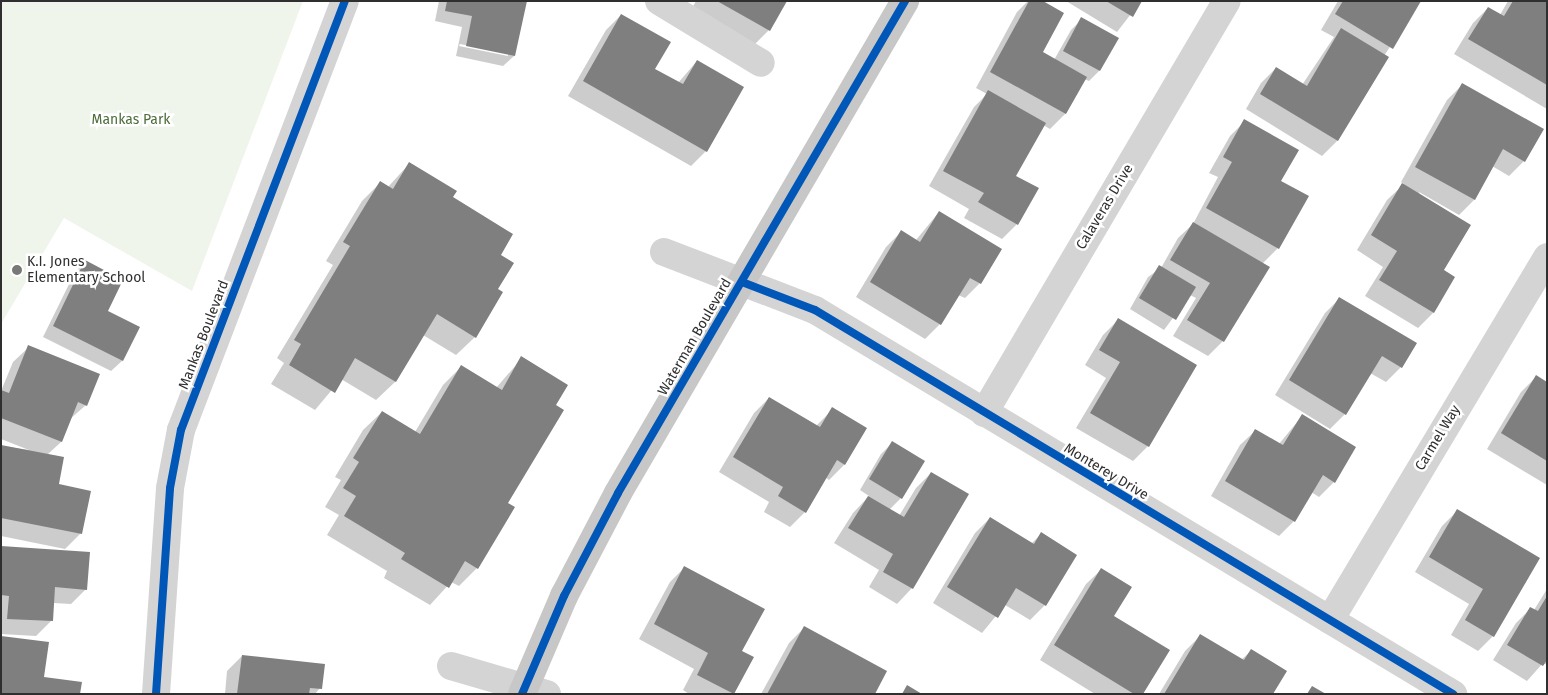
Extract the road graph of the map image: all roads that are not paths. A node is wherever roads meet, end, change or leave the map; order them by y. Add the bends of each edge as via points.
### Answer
1 (345, 1) edge
2 (905, 1) edge
3 (1227, 1) edge
4 (664, 3) edge
5 (761, 64) dead end
6 (664, 252) dead end
7 (1543, 271) edge
8 (742, 282) junction
9 (984, 414) junction
10 (1330, 620) junction
11 (452, 666) dead end
12 (532, 691) edge
13 (156, 694) edge
14 (1453, 694) edge

1 - 13 street, Mankas Boulevard via 181,430 170,488
2 - 8 main road, Waterman Boulevard
3 - 9 street, Calaveras Drive
4 - 5 street
6 - 8 street, Monterey Drive
7 - 10 street, Carmel Way
8 - 9 street, Monterey Drive via 816,310
8 - 12 main road, Waterman Boulevard via 618,493 564,596
9 - 10 street, Monterey Drive
10 - 14 street, Monterey Drive
11 - 12 street

